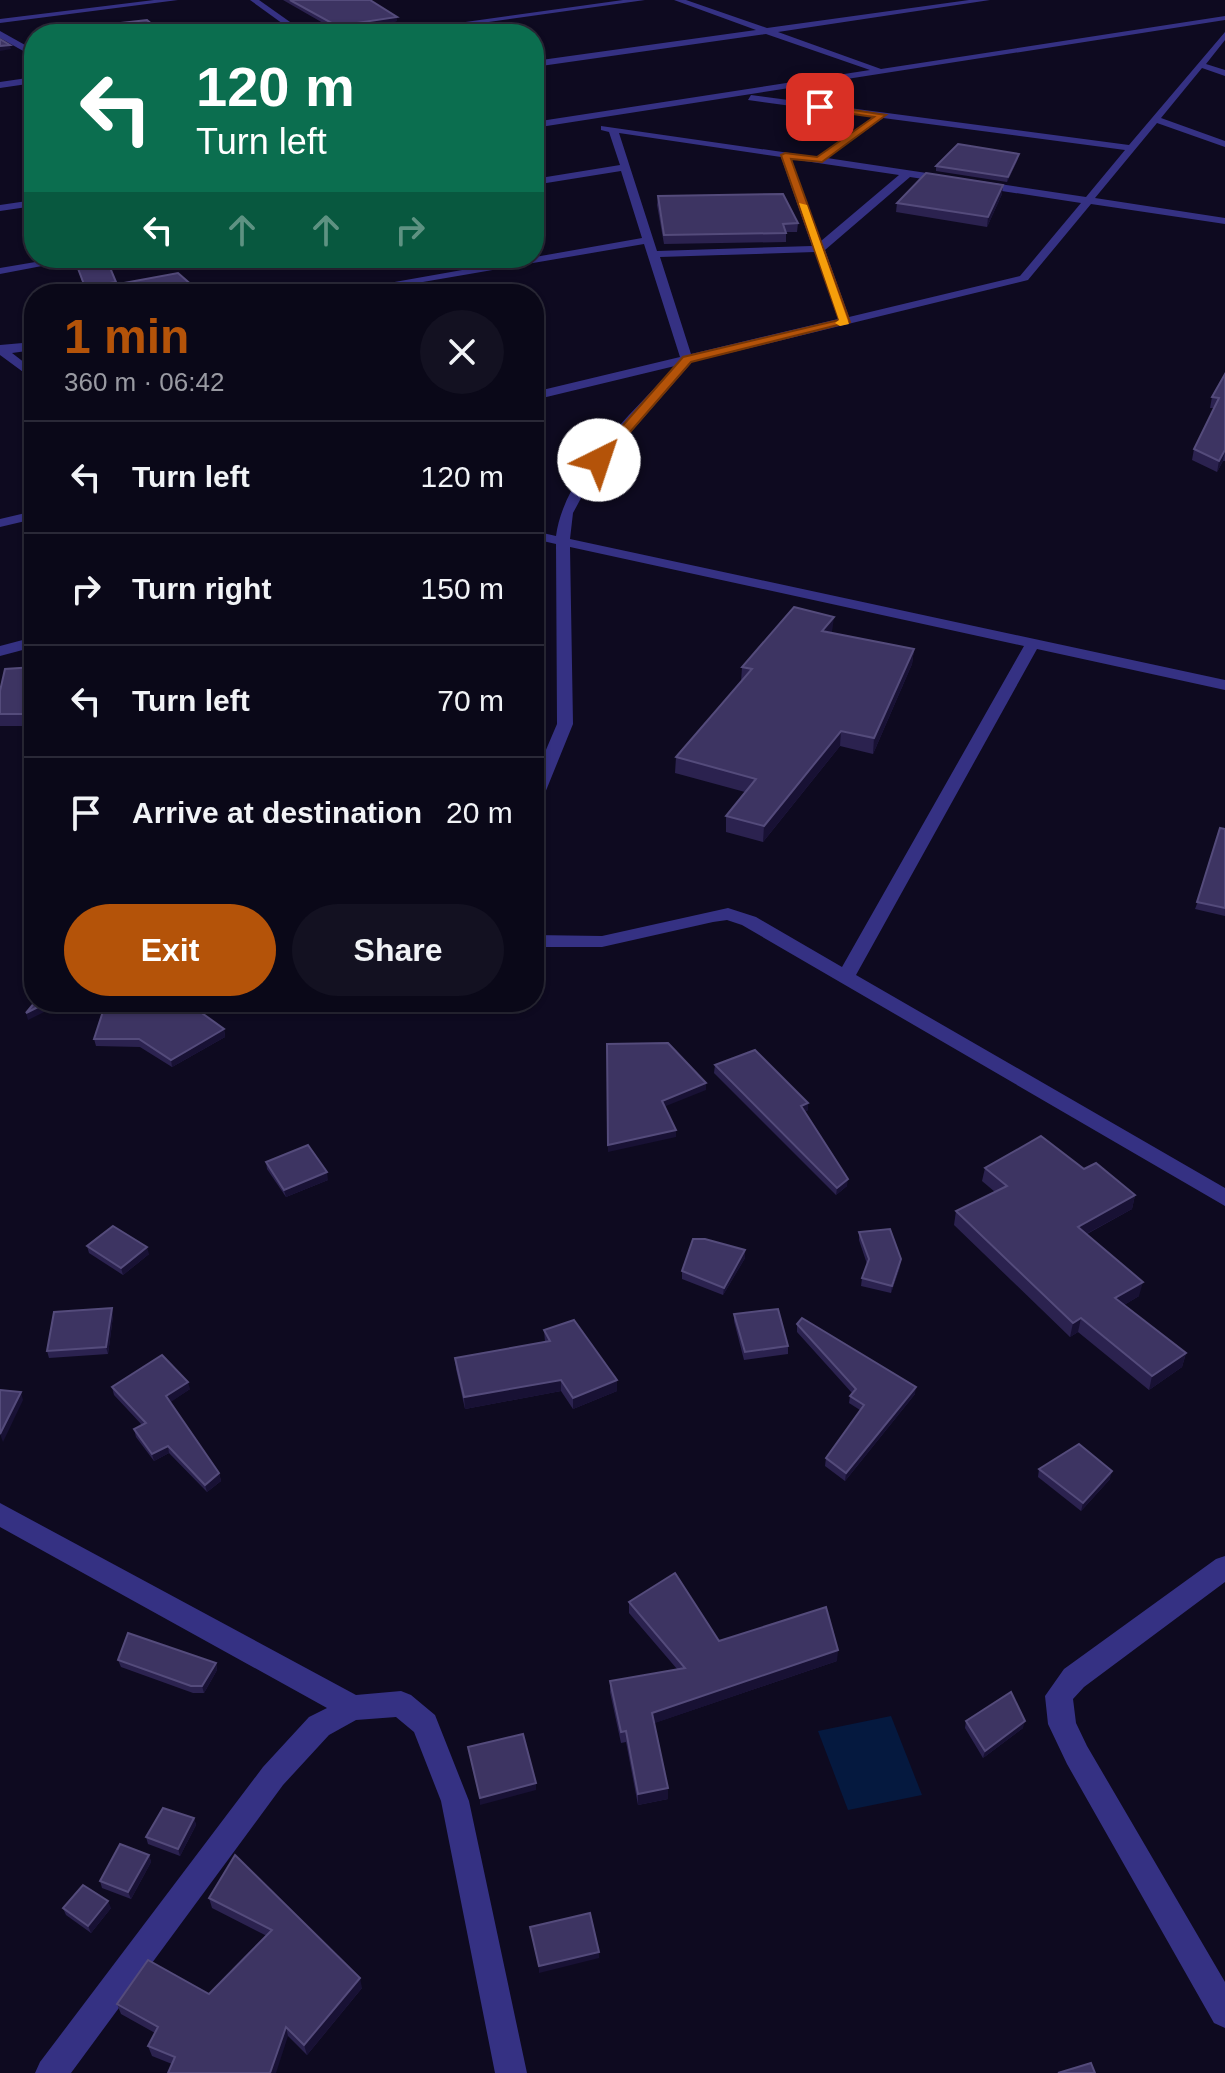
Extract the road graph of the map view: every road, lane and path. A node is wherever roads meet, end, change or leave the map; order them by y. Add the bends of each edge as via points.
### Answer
1 (174, 0) edge
2 (254, 0) edge
3 (641, 0) edge
4 (678, 0) edge
5 (986, 0) edge
6 (1225, 18) edge
7 (0, 21) edge
8 (289, 24) edge
9 (460, 24) edge
10 (767, 31) junction
11 (0, 34) edge
12 (1225, 35) edge
13 (24, 48) edge
14 (544, 63) edge
15 (1201, 65) junction
16 (882, 71) junction
17 (1225, 73) edge
18 (24, 81) edge
19 (0, 85) edge
20 (728, 95) junction
21 (881, 115) junction
22 (1156, 119) junction
23 (544, 120) edge
24 (556, 122) junction
25 (544, 124) edge
26 (613, 129) junction
27 (1222, 141) edge
28 (1132, 148) junction
29 (785, 155) junction
30 (819, 160) junction
31 (625, 167) junction
32 (907, 174) junction
33 (544, 180) edge
34 (1088, 201) junction
35 (24, 204) edge
36 (0, 208) edge
37 (1225, 221) edge
38 (648, 240) junction
39 (819, 249) junction
40 (653, 254) junction
41 (544, 258) edge
42 (24, 267) edge
43 (485, 268) edge
44 (0, 271) edge
45 (391, 284) edge
46 (845, 322) junction
47 (24, 347) edge
48 (1, 350) edge
49 (687, 360) junction
50 (24, 368) edge
51 (544, 394) edge
52 (24, 517) edge
53 (0, 523) edge
54 (544, 537) edge
55 (563, 540) junction
56 (1033, 643) junction
57 (24, 645) edge
58 (0, 651) edge
59 (1225, 685) edge
60 (544, 774) edge
61 (544, 943) edge
62 (845, 978) junction
63 (1225, 1198) edge
64 (0, 1514) edge
65 (1225, 1567) edge
66 (353, 1708) junction
67 (1225, 2012) edge
68 (51, 2073) edge
69 (511, 2073) edge

1 - 7 street
2 - 8 street
3 - 9 street
4 - 10 street
5 - 10 street
6 - 16 street
10 - 14 street
10 - 16 street
11 - 13 street
12 - 15 street
15 - 17 street
15 - 22 street
16 - 20 street
18 - 19 street
20 - 21 street
20 - 24 street
21 - 28 street
21 - 30 street
22 - 27 street
22 - 28 street
23 - 24 street
24 - 25 street
24 - 26 street
26 - 29 street
26 - 31 street
28 - 34 street
29 - 30 street
29 - 39 street
30 - 32 street
31 - 33 street
31 - 38 street
32 - 34 street
32 - 39 street
34 - 37 street
34 - 46 street via 1024,278
35 - 36 street
38 - 40 street
38 - 41 street
39 - 40 street
39 - 46 street
40 - 49 street
42 - 44 street
43 - 45 street
46 - 49 street
47 - 48 street
48 - 50 street
49 - 51 street
49 - 55 street via 580,487 566,513
52 - 53 street
54 - 55 street
55 - 56 street
55 - 60 street via 565,724
56 - 59 street
56 - 62 street
57 - 58 street
61 - 62 street via 598,944 728,914
62 - 63 street
64 - 66 street
65 - 67 street via 1074,1678 1059,1696 1062,1724 1077,1755
66 - 68 street via 319,1726 273,1776
66 - 69 street via 401,1704 425,1724 455,1801

